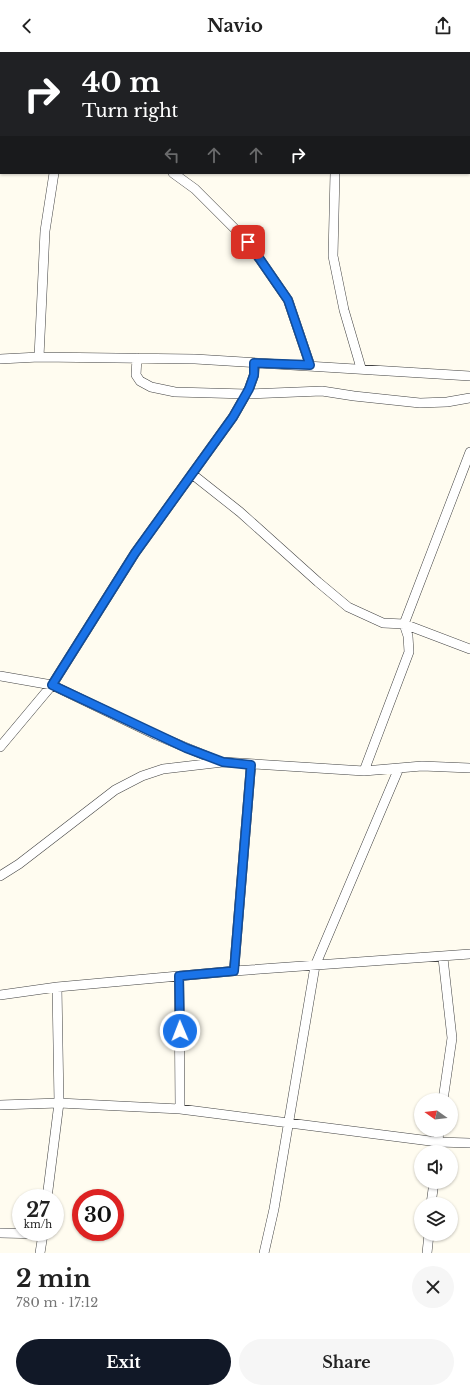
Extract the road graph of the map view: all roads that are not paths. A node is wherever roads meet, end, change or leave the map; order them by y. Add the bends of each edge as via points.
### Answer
1 (54, 174) edge
2 (174, 174) edge
3 (335, 174) edge
4 (39, 357) junction
5 (137, 358) junction
6 (0, 359) edge
7 (254, 363) junction
8 (310, 365) junction
9 (361, 368) junction
10 (470, 376) edge
11 (247, 394) junction
12 (470, 398) edge
13 (470, 452) edge
14 (192, 474) junction
15 (404, 624) junction
16 (470, 649) edge
17 (0, 676) edge
18 (52, 685) junction
19 (0, 747) edge
20 (223, 762) junction
21 (251, 765) junction
22 (399, 768) junction
23 (470, 768) edge
24 (364, 771) junction
25 (0, 876) edge
26 (470, 954) edge
27 (443, 958) junction
28 (315, 966) junction
29 (234, 971) junction
30 (179, 976) junction
31 (57, 987) junction
32 (0, 995) edge
33 (444, 1093) edge
34 (59, 1103) junction
35 (0, 1105) edge
36 (180, 1109) junction
37 (289, 1124) junction
38 (438, 1137) edge
39 (438, 1142) junction
40 (470, 1143) edge
41 (437, 1145) edge
42 (48, 1189) edge
43 (0, 1232) edge
44 (12, 1232) edge
45 (42, 1241) edge
46 (428, 1241) edge
47 (40, 1253) edge
48 (264, 1253) edge
49 (427, 1253) edge

1 - 4 street via 45,231
2 - 8 street via 195,189 248,242 288,300
3 - 9 street via 332,256
4 - 5 street
4 - 6 street
5 - 7 street
5 - 11 street via 136,375 140,381 151,387 175,392
7 - 8 street
7 - 11 street via 254,375
8 - 9 street
9 - 10 street
11 - 12 street via 322,391 420,403
11 - 14 street
13 - 15 street
14 - 15 street via 240,512 348,607 383,623
14 - 18 street via 135,553
15 - 16 street
15 - 24 street via 409,652
17 - 18 street
18 - 19 street
18 - 20 street via 156,735
20 - 21 street
20 - 25 street via 163,769 142,776 115,790
21 - 24 street
21 - 29 street
22 - 23 street
22 - 24 street
22 - 28 street
26 - 27 street
27 - 28 street
27 - 33 street via 452,1038
28 - 29 street
28 - 37 street
29 - 30 street
30 - 31 street
30 - 36 street
31 - 32 street
31 - 34 street
34 - 35 street
34 - 36 street
34 - 42 street
36 - 37 street
37 - 39 street
37 - 48 street
38 - 39 street
39 - 40 street
39 - 41 street
43 - 44 street
45 - 47 street
46 - 49 street

